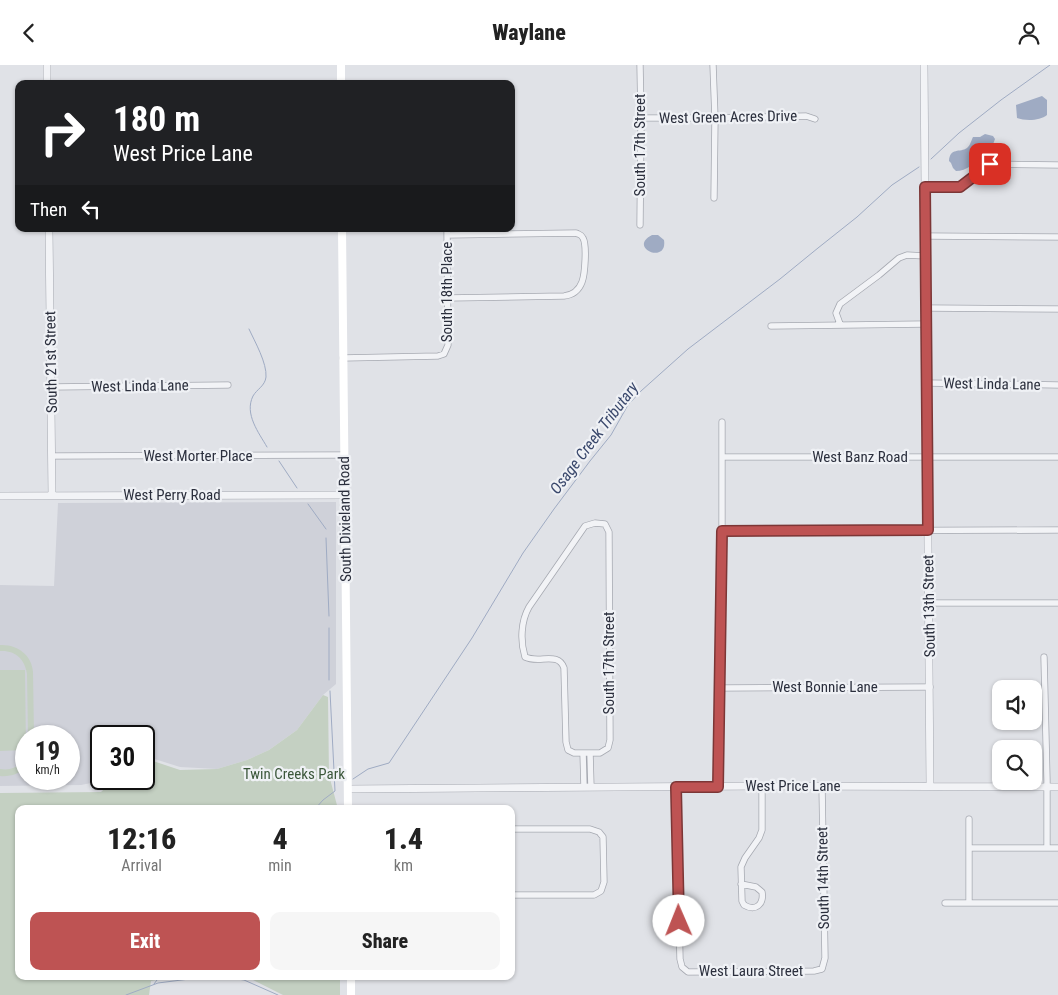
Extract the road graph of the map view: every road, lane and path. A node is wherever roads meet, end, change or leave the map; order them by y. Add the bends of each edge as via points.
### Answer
1 (47, 65) edge
2 (341, 65) edge
3 (640, 65) edge
4 (713, 65) edge
5 (924, 65) edge
6 (47, 80) edge
7 (341, 80) edge
8 (641, 118) junction
9 (714, 118) junction
10 (815, 119) dead end
11 (1058, 165) edge
12 (925, 187) junction
13 (714, 199) dead end
14 (640, 225) dead end
15 (49, 232) edge
16 (342, 232) edge
17 (447, 232) edge
18 (925, 236) junction
19 (1058, 237) edge
20 (925, 255) junction
21 (448, 298) junction
22 (926, 308) junction
23 (1058, 309) edge
24 (926, 323) junction
25 (840, 324) junction
26 (771, 326) dead end
27 (343, 358) junction
28 (927, 383) junction
29 (228, 385) dead end
30 (1058, 385) edge
31 (51, 387) junction
32 (722, 422) dead end
33 (344, 455) junction
34 (52, 456) junction
35 (928, 456) junction
36 (722, 457) junction
37 (1058, 457) edge
38 (345, 495) junction
39 (0, 496) edge
40 (52, 496) junction
41 (928, 530) junction
42 (1058, 530) edge
43 (722, 531) junction
44 (929, 603) junction
45 (1058, 603) edge
46 (1044, 657) dead end
47 (930, 687) junction
48 (720, 688) junction
49 (583, 753) junction
50 (590, 753) junction
51 (762, 786) junction
52 (822, 786) junction
53 (930, 786) junction
54 (587, 787) junction
55 (676, 787) junction
56 (718, 787) junction
57 (1047, 787) junction
58 (1058, 787) edge
59 (348, 789) junction
60 (348, 805) edge
61 (969, 819) dead end
62 (515, 829) edge
63 (1047, 847) junction
64 (969, 848) junction
65 (1058, 848) edge
66 (741, 884) junction
67 (515, 895) edge
68 (945, 903) dead end
69 (969, 903) junction
70 (1058, 903) edge
71 (822, 969) joint
72 (351, 980) edge
73 (351, 995) edge

1 - 6 street
2 - 7 main road
3 - 8 street, South 17th Street
4 - 9 street
5 - 12 street, South 13th Street
8 - 9 street, West Green Acres Drive
8 - 14 street, South 17th Street
9 - 10 street, West Green Acres Drive via 806,116
9 - 13 street
11 - 12 street via 990,164 960,187
12 - 18 street, South 13th Street
15 - 31 street, South 21st Street
16 - 27 main road, South Dixieland Road
17 - 21 street, South 18th Place
17 - 21 street via 576,233 583,237 584,249 584,276 579,288 564,297
18 - 19 street
18 - 20 street, South 13th Street
20 - 22 street, South 13th Street
20 - 25 street via 899,258 840,304 836,313
21 - 27 street, South 18th Place via 448,345 444,354
22 - 23 street
22 - 24 street, South 13th Street
24 - 25 street
24 - 28 street, South 13th Street
25 - 26 street
27 - 33 main road, South Dixieland Road
28 - 30 street, West Linda Lane
28 - 35 street, South 13th Street
29 - 31 street, West Linda Lane
31 - 34 street, South 21st Street
32 - 36 street
33 - 34 street, West Morter Place
33 - 38 main road, South Dixieland Road
34 - 40 street, South 21st Street
35 - 36 street, West Banz Road
35 - 37 street, West Banz Road
35 - 41 street, South 13th Street
36 - 43 street
38 - 40 street, West Perry Road
38 - 59 main road, South Dixieland Road
39 - 40 street, West Perry Road
41 - 42 street
41 - 43 street
41 - 44 street, South 13th Street
43 - 48 street
44 - 45 street
44 - 47 street, South 13th Street
46 - 57 street
47 - 48 street, West Bonnie Lane
47 - 53 street, South 13th Street
48 - 56 street
49 - 50 street
49 - 50 street, South 17th Street via 568,750 566,742 562,662 525,657 522,626 529,607 584,526 595,523 605,525 609,532 610,740 608,748 600,753
49 - 54 street
50 - 54 street
51 - 52 street, West Price Lane
51 - 56 street, West Price Lane
51 - 66 street via 761,834 743,861
52 - 53 street, West Price Lane
52 - 71 street, South 14th Street via 825,959
53 - 57 street, West Price Lane
54 - 55 street, West Price Lane
54 - 59 street, West Price Lane
55 - 56 street, West Price Lane
55 - 71 street, West Laura Street via 682,967 688,972
57 - 58 street, West Price Lane
57 - 63 street
59 - 60 main road, South Dixieland Road
61 - 64 street
62 - 67 street via 590,829 598,832 603,837 604,883 601,891 594,895
63 - 64 street
63 - 65 street
64 - 69 street
66 - 66 street via 744,905 750,908 760,905 762,892 756,887
68 - 69 street
69 - 70 street
72 - 73 main road

